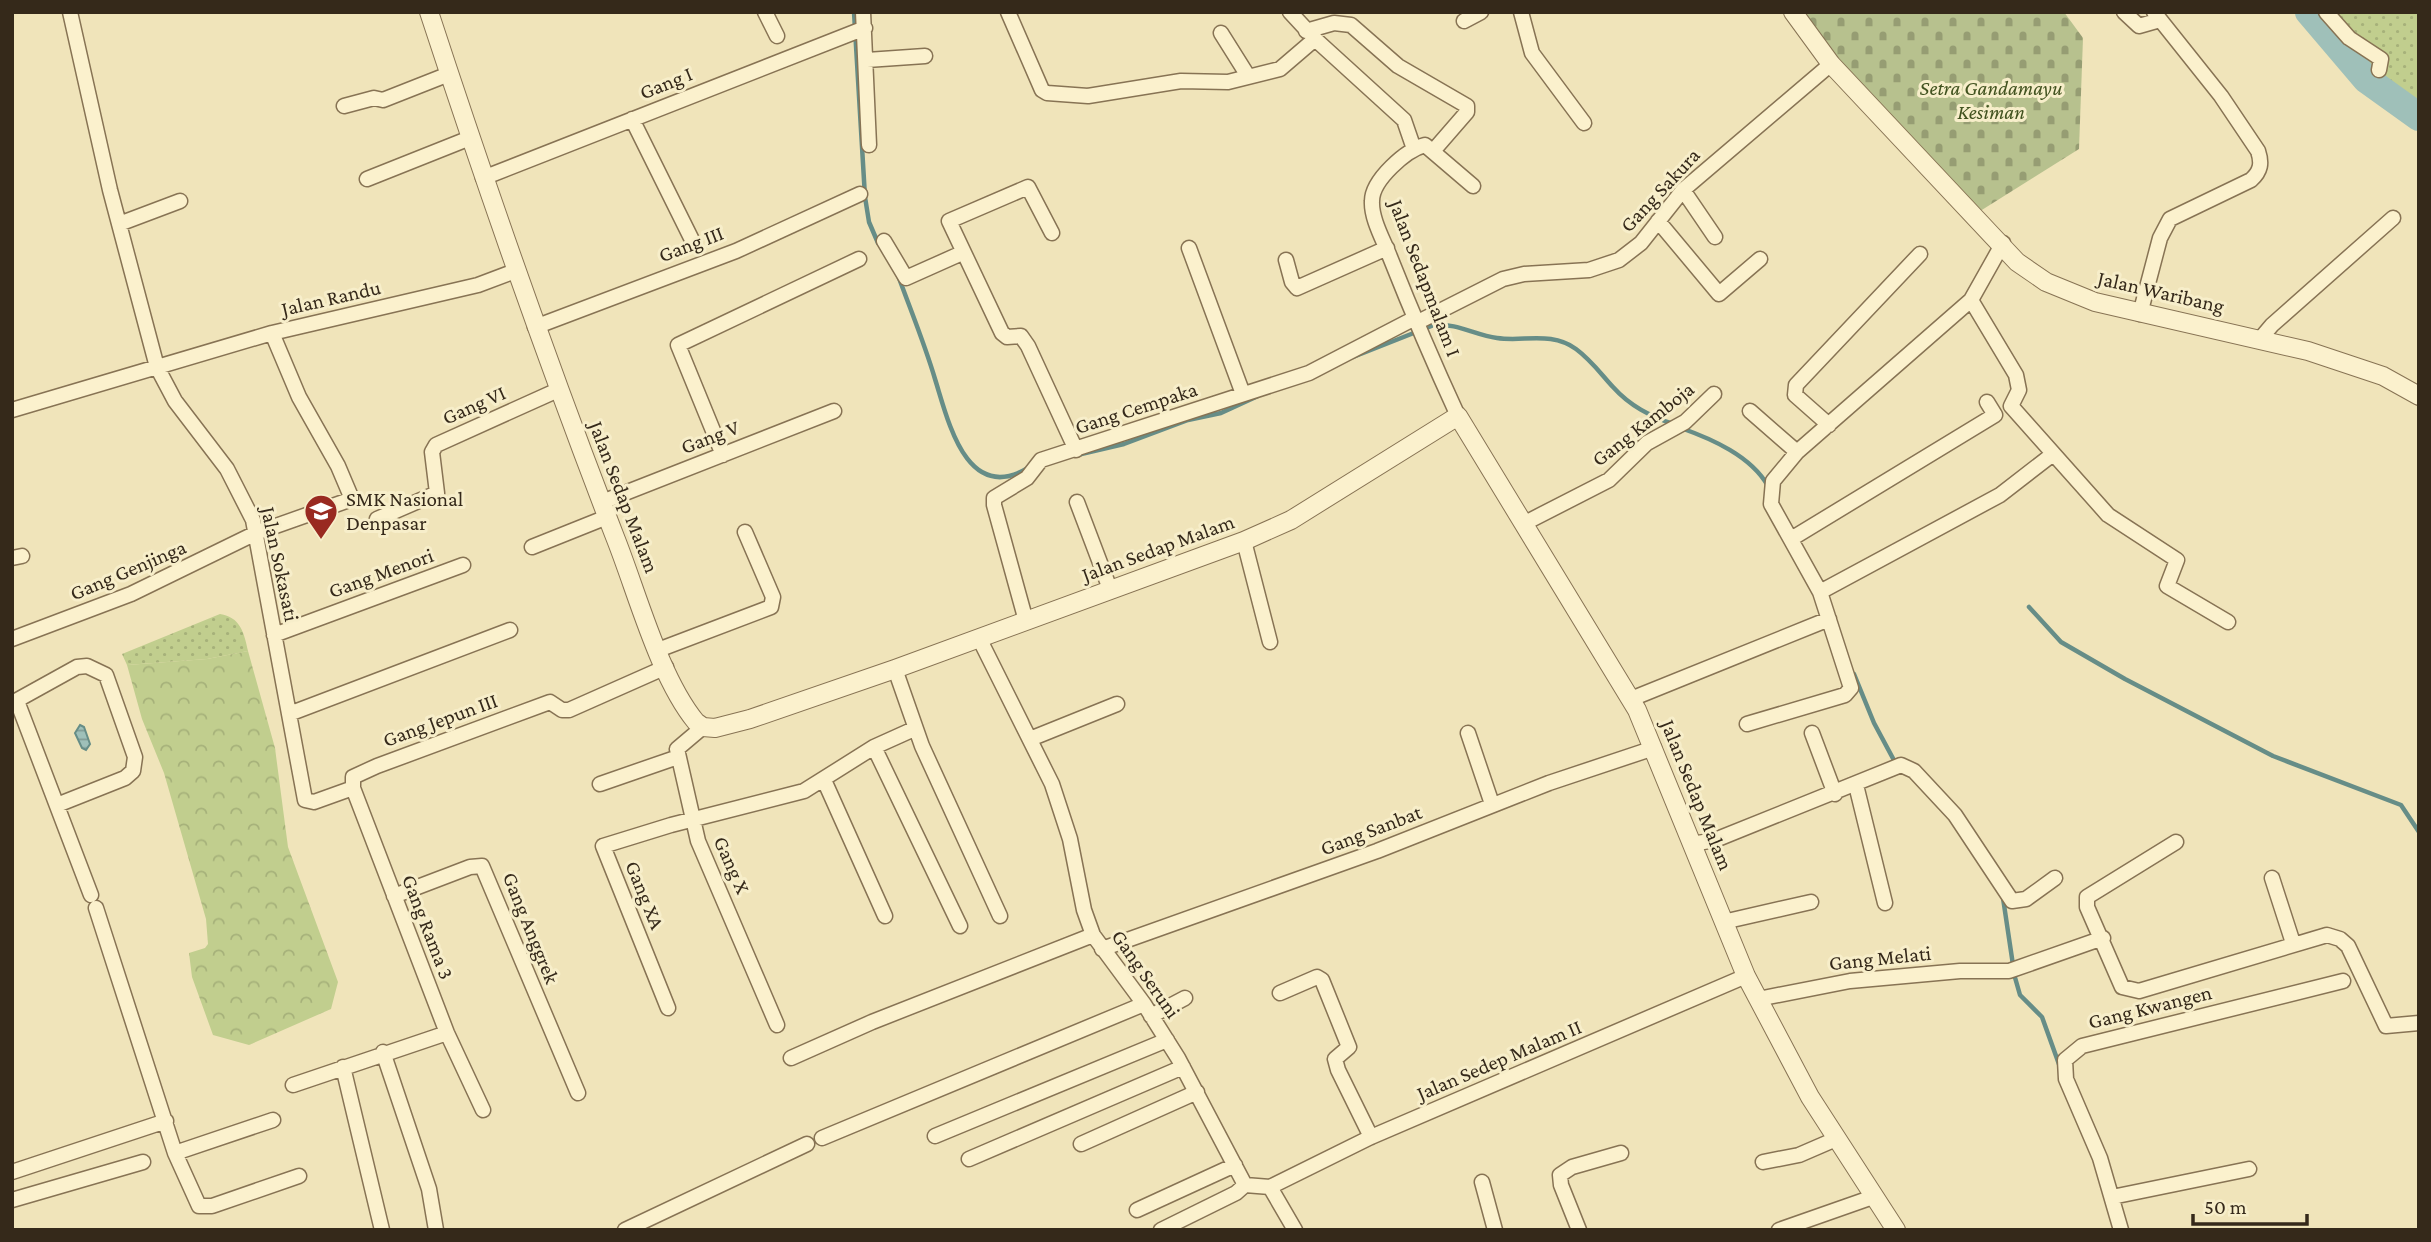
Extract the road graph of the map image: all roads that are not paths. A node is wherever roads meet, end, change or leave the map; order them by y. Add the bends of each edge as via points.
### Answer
1 (70, 12) edge
2 (429, 12) edge
3 (765, 12) edge
4 (863, 12) edge
5 (1008, 12) edge
6 (1290, 12) edge
7 (1481, 12) edge
8 (1521, 12) edge
9 (2124, 12) edge
10 (2326, 12) edge
11 (1798, 14) edge
12 (2157, 16) edge
13 (1464, 21) dead end
14 (860, 30) junction
15 (1221, 33) dead end
16 (1310, 35) junction
17 (777, 36) dead end
18 (925, 56) dead end
19 (867, 60) junction
20 (1831, 64) junction
21 (2379, 70) dead end
22 (449, 74) junction
23 (1248, 76) junction
24 (344, 106) dead end
25 (632, 119) junction
26 (1584, 123) dead end
27 (470, 138) junction
28 (869, 145) dead end
29 (1414, 149) junction
30 (1434, 150) junction
31 (483, 178) junction
32 (367, 179) dead end
33 (1473, 186) dead end
34 (1683, 190) junction
35 (860, 194) dead end
36 (180, 201) dead end
37 (2393, 218) dead end
38 (1658, 221) junction
39 (119, 224) junction
40 (1052, 233) dead end
41 (1716, 237) dead end
42 (884, 241) dead end
43 (2003, 243) junction
44 (694, 244) dead end
45 (1189, 248) dead end
46 (1387, 248) junction
47 (961, 253) junction
48 (1920, 254) dead end
49 (859, 259) dead end
50 (1286, 260) dead end
51 (1760, 260) dead end
52 (515, 271) junction
53 (1971, 300) junction
54 (2140, 314) junction
55 (1419, 326) junction
56 (535, 327) junction
57 (272, 334) junction
58 (2261, 338) junction
59 (157, 367) junction
60 (558, 390) junction
61 (1243, 394) junction
62 (1714, 394) dead end
63 (2419, 396) edge
64 (1987, 402) dead end
65 (12, 410) edge
66 (834, 411) dead end
67 (1750, 411) dead end
68 (1458, 416) junction
69 (1829, 425) junction
70 (1076, 450) junction
71 (1797, 452) junction
72 (2053, 454) junction
73 (723, 455) junction
74 (1077, 502) dead end
75 (605, 509) junction
76 (377, 519) dead end
77 (1523, 524) junction
78 (745, 531) dead end
79 (256, 533) junction
80 (1795, 537) junction
81 (1244, 541) junction
82 (532, 547) dead end
83 (463, 565) dead end
84 (1110, 589) junction
85 (1822, 591) junction
86 (1829, 619) junction
87 (1026, 621) junction
88 (2228, 622) dead end
89 (510, 630) dead end
90 (274, 635) junction
91 (979, 638) junction
92 (12, 639) edge
93 (1270, 642) dead end
94 (658, 650) junction
95 (666, 667) junction
96 (895, 669) junction
97 (1631, 699) junction
98 (15, 702) edge
99 (1117, 704) dead end
100 (289, 714) junction
101 (1747, 724) dead end
102 (703, 727) junction
103 (915, 729) junction
104 (1468, 733) dead end
105 (1812, 733) dead end
106 (1030, 739) junction
107 (874, 747) junction
108 (1654, 748) junction
109 (678, 757) junction
110 (824, 780) junction
111 (600, 784) dead end
112 (1856, 785) junction
113 (353, 788) junction
114 (1835, 794) junction
115 (1492, 804) junction
116 (57, 805) junction
117 (693, 819) junction
118 (2176, 842) dead end
119 (1692, 844) junction
120 (2056, 878) dead end
121 (2272, 878) dead end
122 (394, 896) junction
123 (1811, 902) dead end
124 (1885, 904) dead end
125 (885, 916) dead end
126 (1000, 916) dead end
127 (1723, 922) junction
128 (960, 926) dead end
129 (1093, 935) junction
130 (2103, 938) junction
131 (2293, 943) junction
132 (1102, 949) junction
133 (1746, 976) junction
134 (2343, 981) dead end
135 (1280, 993) dead end
136 (1185, 998) dead end
137 (1758, 999) junction
138 (668, 1008) dead end
139 (1148, 1010) junction
140 (2419, 1023) edge
141 (777, 1025) dead end
142 (447, 1033) junction
143 (1167, 1040) junction
144 (383, 1052) junction
145 (791, 1058) dead end
146 (343, 1067) junction
147 (1183, 1067) junction
148 (293, 1086) dead end
149 (578, 1093) dead end
150 (1196, 1093) junction
151 (483, 1110) dead end
152 (273, 1120) dead end
153 (166, 1121) junction
154 (935, 1136) dead end
155 (822, 1138) dead end
156 (1371, 1138) junction
157 (1836, 1139) junction
158 (807, 1144) dead end
159 (1081, 1144) dead end
160 (176, 1153) junction
161 (1621, 1153) dead end
162 (968, 1159) dead end
163 (143, 1162) dead end
164 (1763, 1162) dead end
165 (1235, 1165) junction
166 (2249, 1169) dead end
167 (12, 1172) edge
168 (299, 1176) dead end
169 (1482, 1182) dead end
170 (1245, 1185) junction
171 (1270, 1188) junction
172 (1873, 1197) junction
173 (2112, 1197) junction
174 (12, 1200) edge
175 (1138, 1210) dead end
176 (383, 1230) edge
177 (436, 1230) edge
178 (625, 1230) edge
179 (1161, 1230) edge
180 (1295, 1230) edge
181 (1495, 1230) edge
182 (1579, 1230) edge
183 (1779, 1230) edge
184 (1896, 1230) edge
185 (2121, 1230) edge

1 - 39 street, Jalan Sokasati
2 - 22 street, Jalan Sedap Malam
3 - 17 street
4 - 14 street
5 - 23 street via 1047,93 1102,95 1173,82 1223,82
6 - 16 street
7 - 13 street
8 - 26 street via 1532,53
9 - 12 street via 2140,26
10 - 21 street via 2349,38 2381,59
11 - 20 street, Jalan Waribang
12 - 54 street via 2221,96 2261,160 2258,174 2251,180 2170,219 2160,238
14 - 19 street
14 - 25 street, Gang I
15 - 23 street
16 - 23 street via 1288,65
16 - 29 street via 1405,120
16 - 30 street via 1334,23 1351,25 1398,66 1467,106 1467,112
18 - 19 street
19 - 28 street
20 - 34 street, Gang Sakura
20 - 43 street, Jalan Waribang
22 - 24 street via 383,100
22 - 27 street, Jalan Sedap Malam
25 - 31 street, Gang I
25 - 44 street
27 - 31 street, Jalan Sedap Malam
27 - 32 street
29 - 30 street via 1425,145
29 - 46 street, Jalan Sedapmalam I via 1374,191 1372,208
30 - 33 street
31 - 52 street, Jalan Sedap Malam
34 - 38 street, Gang Sakura
34 - 41 street
35 - 56 street, Gang III via 736,251
36 - 39 street
37 - 58 street
38 - 51 street via 1719,294
38 - 55 street, Gang Sakura via 1641,243 1619,260 1589,270 1503,279
39 - 59 street, Jalan Sokasati
40 - 47 street via 1031,190 1024,187 950,219
42 - 47 street via 906,278
43 - 53 street
43 - 54 street, Jalan Waribang via 2017,262 2046,282
45 - 61 street
46 - 50 street via 1297,288
46 - 55 street, Jalan Sedapmalam I
47 - 70 street via 1002,333 1024,339
48 - 69 street via 1796,385 1796,395
49 - 73 street via 678,345
52 - 56 street, Jalan Sedap Malam
52 - 57 street, Jalan Randu via 478,285
53 - 69 street
53 - 72 street via 2016,375 2019,390 2011,406
54 - 58 street, Jalan Waribang
55 - 61 street, Gang Cempaka via 1308,373
55 - 68 street, Jalan Sedapmalam I
56 - 60 street, Jalan Sedap Malam
57 - 59 street, Jalan Randu
57 - 79 street, Gang Genjinga via 352,499
58 - 63 street, Jalan Waribang via 2365,369
59 - 65 street
59 - 79 street, Jalan Sokasati via 175,401 233,478
60 - 75 street, Jalan Sedap Malam
60 - 76 street, Gang VI via 436,445 432,452 437,493
61 - 70 street, Gang Cempaka
62 - 77 street, Gang Kamboja via 1678,425 1647,443 1608,480
64 - 80 street via 1994,415
66 - 73 street, Gang V
67 - 71 street
68 - 77 street, Jalan Sedap Malam
68 - 81 street, Jalan Sedap Malam via 1292,520
69 - 71 street
70 - 87 street, Gang Cempaka via 1036,467 1000,494 994,505
71 - 80 street via 1770,491
72 - 85 street via 2000,495
72 - 88 street via 2108,515 2178,560 2167,586
73 - 75 street, Gang V
74 - 84 street
75 - 82 street, Gang V
75 - 94 street, Jalan Sedap Malam
77 - 97 street, Jalan Sedap Malam
78 - 94 street via 773,597 771,607
79 - 90 street, Jalan Sokasati
79 - 92 street, Gang Genjinga via 131,594
80 - 85 street
81 - 84 street, Jalan Sedap Malam
81 - 93 street
83 - 90 street, Gang Menori
84 - 87 street, Jalan Sedap Malam
85 - 86 street
86 - 97 street
86 - 101 street via 1850,692
87 - 91 street, Jalan Sedap Malam
89 - 100 street
90 - 100 street, Jalan Sokasati
91 - 96 street, Jalan Sedap Malam
91 - 106 street, Gang Seruni
94 - 95 street, Jalan Sedap Malam
95 - 102 street, Jalan Sedap Malam via 691,716
95 - 113 street, Gang Jepun III via 569,709 562,710 553,702 357,774
96 - 102 street, Jalan Sedap Malam via 726,726
96 - 103 street
97 - 108 street, Jalan Sedap Malam
98 - 116 street
98 - 116 street via 77,667 87,666 106,675 135,757 133,772
99 - 106 street
100 - 113 street, Jalan Sokasati via 307,802
102 - 109 street via 678,746
103 - 107 street
103 - 126 street
104 - 115 street
105 - 114 street
106 - 129 street, Gang Seruni via 1063,814
107 - 110 street
107 - 128 street
108 - 115 street, Gang Sanbat
108 - 119 street, Jalan Sedap Malam
109 - 111 street
109 - 117 street, Gang X
110 - 117 street via 798,793
110 - 125 street
112 - 114 street
112 - 120 street via 1898,766 1914,771 1955,814 2012,901 2026,899
112 - 124 street
113 - 122 street, Gang Rama 3
114 - 119 street via 1715,840
115 - 132 street, Gang Sanbat via 1377,851
116 - 153 street
117 - 138 street, Gang XA via 603,846
117 - 141 street, Gang X via 702,853
118 - 130 street via 2089,894 2086,902
119 - 127 street, Jalan Sedap Malam
121 - 131 street
122 - 142 street, Gang Rama 3
122 - 149 street, Gang Anggrek via 482,866
123 - 127 street
127 - 133 street, Jalan Sedap Malam
129 - 132 street, Gang Seruni
129 - 145 street
130 - 131 street via 2122,986 2132,991
130 - 137 street, Gang Melati via 2016,969 1850,981
131 - 140 street via 2327,935 2340,939 2355,957 2386,1026
132 - 139 street, Gang Seruni
133 - 137 street, Jalan Sedap Malam
133 - 156 street, Jalan Sedep Malam II
134 - 173 street, Gang Kwangen via 2082,1046 2066,1060 2066,1079 2084,1114
135 - 156 street via 1317,977 1322,980 1349,1047 1335,1059 1338,1070
136 - 139 street
137 - 157 street, Jalan Sedap Malam
139 - 143 street, Gang Seruni
139 - 155 street
142 - 144 street
142 - 151 street, Gang Rama 3
143 - 147 street, Gang Seruni
143 - 154 street
144 - 146 street
144 - 177 street via 429,1189
146 - 148 street
146 - 176 street
147 - 150 street, Gang Seruni
147 - 162 street
150 - 159 street
150 - 165 street, Gang Seruni
152 - 160 street
153 - 160 street
153 - 167 street
156 - 171 street, Jalan Sedep Malam II
157 - 164 street via 1799,1155
157 - 172 street, Jalan Sedap Malam
158 - 178 street
160 - 168 street via 195,1200 204,1208
161 - 182 street via 1560,1175
163 - 174 street
165 - 170 street, Gang Seruni
165 - 175 street
166 - 173 street
169 - 181 street
170 - 171 street
170 - 179 street
171 - 180 street
172 - 183 street
172 - 184 street, Jalan Sedap Malam
173 - 185 street, Gang Kwangen

